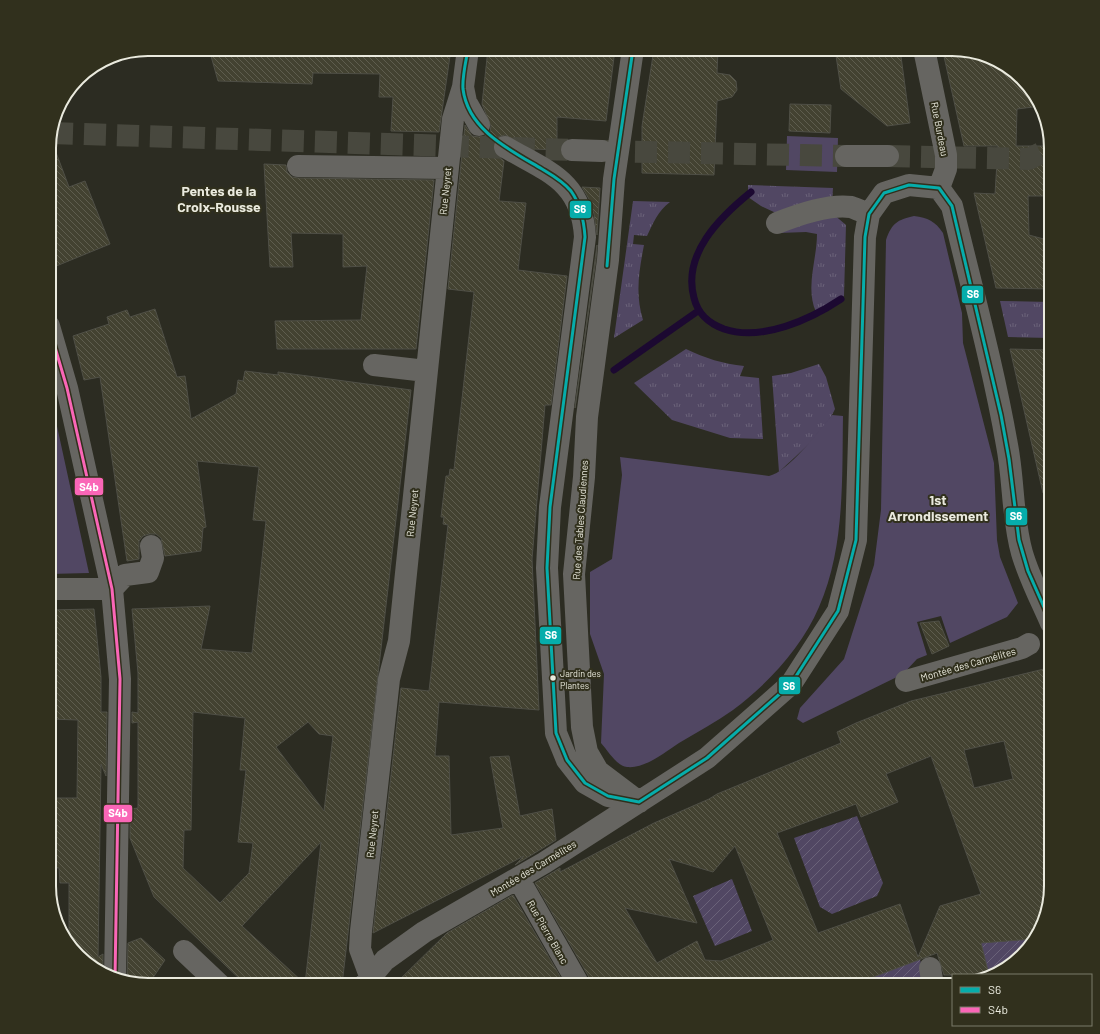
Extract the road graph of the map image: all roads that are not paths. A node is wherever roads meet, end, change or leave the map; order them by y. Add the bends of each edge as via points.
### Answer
1 (467, 56) edge
2 (632, 56) edge
3 (925, 56) edge
4 (463, 87) junction
5 (479, 125) dead end
6 (505, 146) dead end
7 (572, 150) tunnel mouth
8 (602, 150) tunnel mouth
9 (846, 156) tunnel mouth
10 (888, 156) tunnel mouth
11 (298, 166) dead end
12 (447, 168) junction
13 (939, 188) junction
14 (869, 214) junction
15 (777, 223) dead end
16 (56, 352) edge
17 (374, 365) dead end
18 (426, 370) junction
19 (151, 546) dead end
20 (56, 589) edge
21 (112, 589) junction
22 (1044, 607) edge
23 (1029, 644) dead end
24 (906, 681) dead end
25 (639, 802) junction
26 (518, 878) junction
27 (184, 951) dead end
28 (115, 972) edge
29 (213, 978) edge
30 (366, 978) edge
31 (370, 978) edge
32 (575, 978) edge

1 - 4 street, Rue Neyret
2 - 25 street, Rue des Tables Claudiennes via 614,178 608,260 587,417 574,574 582,727 587,752 598,771
3 - 13 street, Rue Burdeau via 946,154 946,169
4 - 5 street via 466,102
4 - 12 street, Rue Neyret via 453,119
6 - 25 street via 562,181 571,191 584,220 585,237 550,507 547,568 556,733 567,760 586,783 608,796
7 - 8 street
9 - 10 street
11 - 12 street
12 - 18 street, Rue Neyret
13 - 14 street via 908,185 884,193
13 - 22 street via 952,206 1008,446 1015,519 1022,553
14 - 15 street via 850,207 832,208 806,213
14 - 25 street, Montée des Carmélites via 866,237 856,540 838,611 791,684 707,758
16 - 21 street
17 - 18 street
18 - 30 street, Rue Neyret via 399,641 389,679 361,931 360,949
19 - 21 street via 153,558 148,572 126,576
20 - 21 street
21 - 28 street via 120,679
23 - 24 street, Montée des Carmélites
25 - 26 street, Montée des Carmélites
26 - 31 street, Montée des Carmélites via 424,932 385,960
26 - 32 street, Rue Pierre Blanc
27 - 29 street

